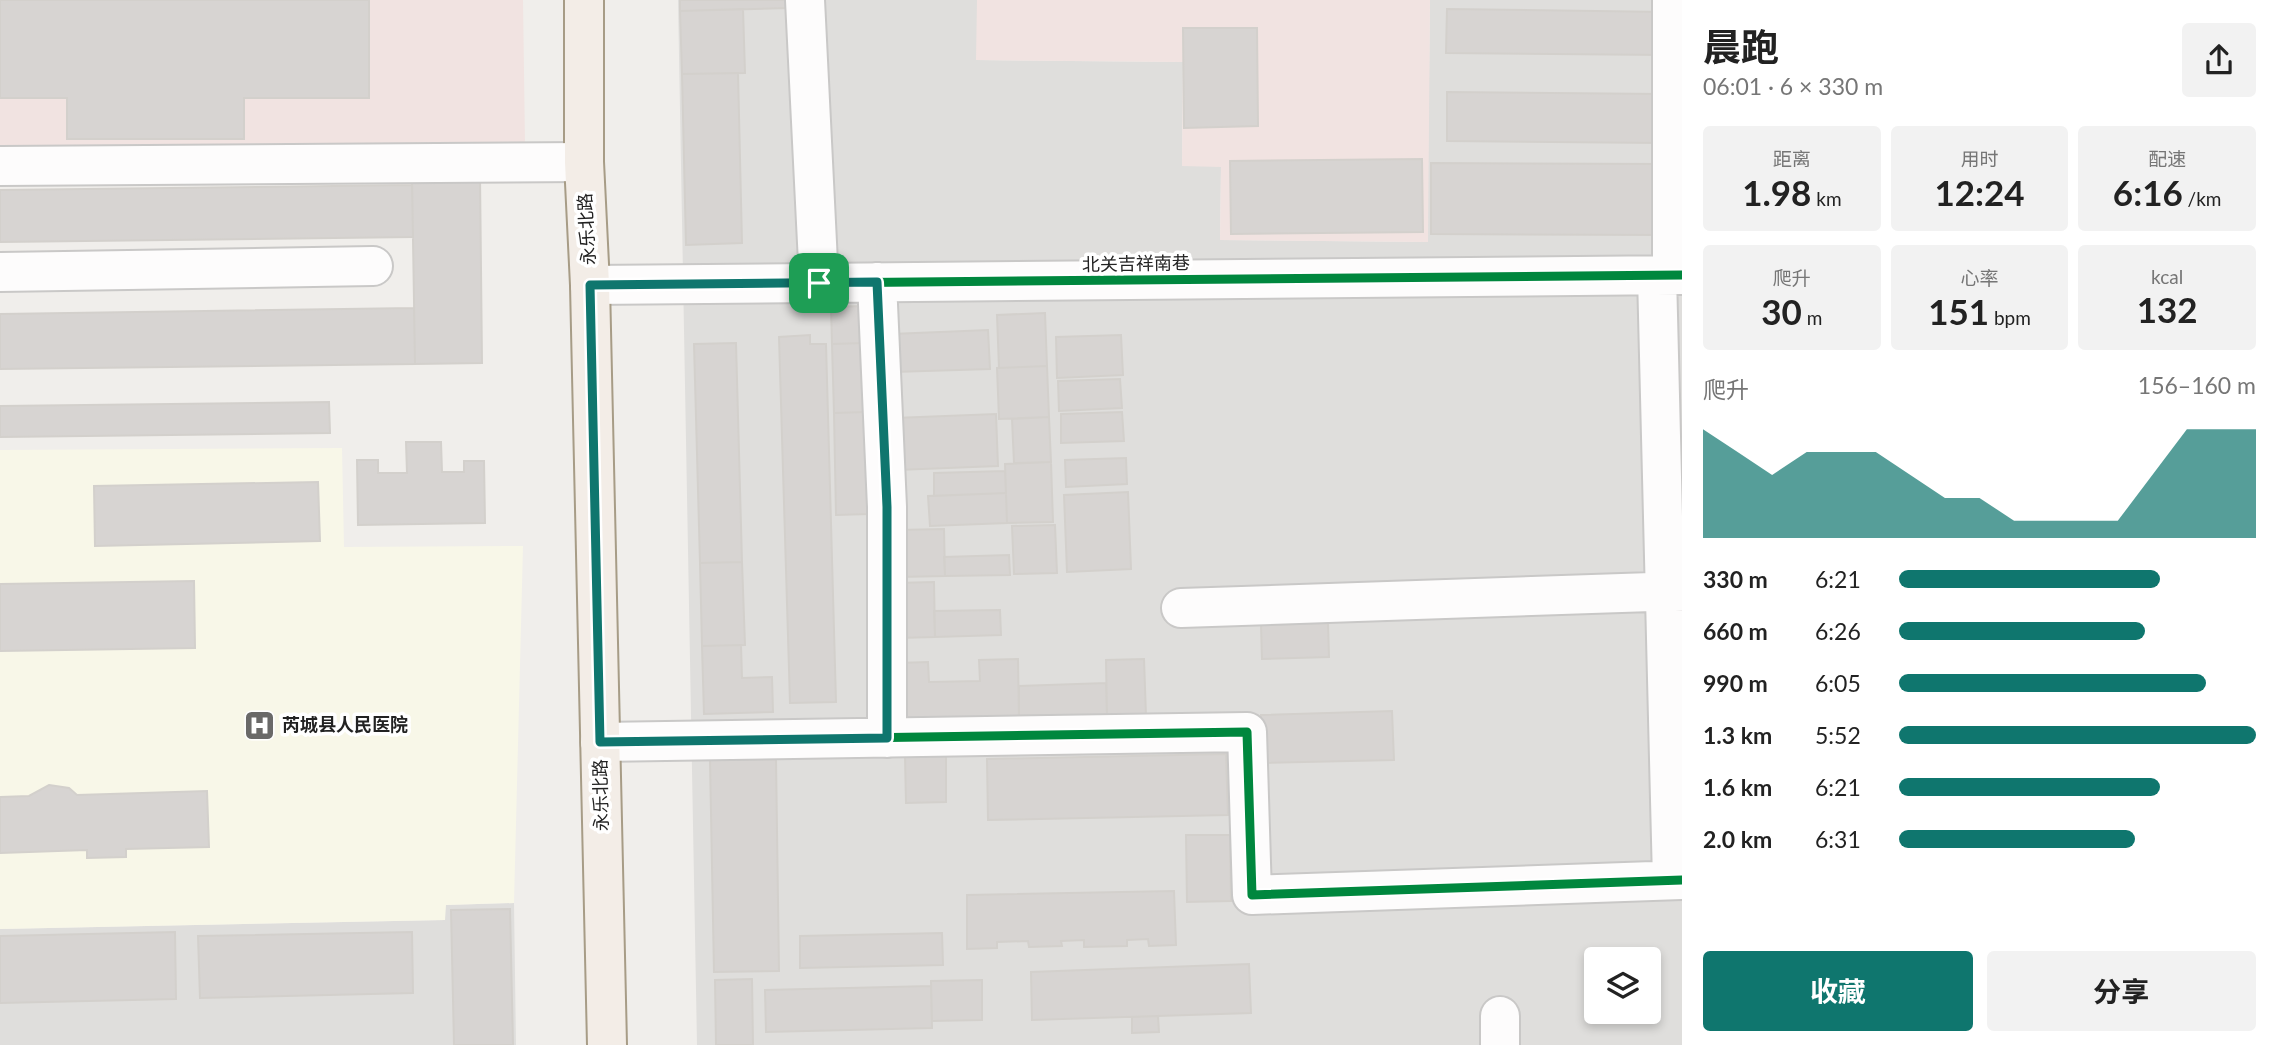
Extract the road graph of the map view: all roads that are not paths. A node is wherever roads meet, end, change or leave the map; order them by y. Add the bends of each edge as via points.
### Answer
1 (584, 0) edge
2 (805, 0) edge
3 (1672, 0) edge
4 (584, 162) junction
5 (0, 166) edge
6 (373, 266) dead end
7 (0, 272) edge
8 (1670, 275) edge
9 (877, 282) junction
10 (819, 283) junction
11 (590, 285) junction
12 (1673, 592) edge
13 (1181, 608) dead end
14 (887, 738) junction
15 (600, 742) junction
16 (1677, 880) edge
17 (607, 1045) edge

1 - 4 main road, 永乐北路
2 - 10 street
3 - 8 street
4 - 5 street
4 - 11 main road, 永乐北路
6 - 7 street
8 - 9 street, 北关吉祥南巷
8 - 12 street
9 - 10 street, 北关吉祥南巷
9 - 14 street via 887,507
10 - 11 street, 北关吉祥南巷
11 - 15 main road, 永乐北路
12 - 13 street
12 - 16 street
14 - 15 street
14 - 16 street via 1247,732 1252,895
15 - 17 main road, 永乐北路

